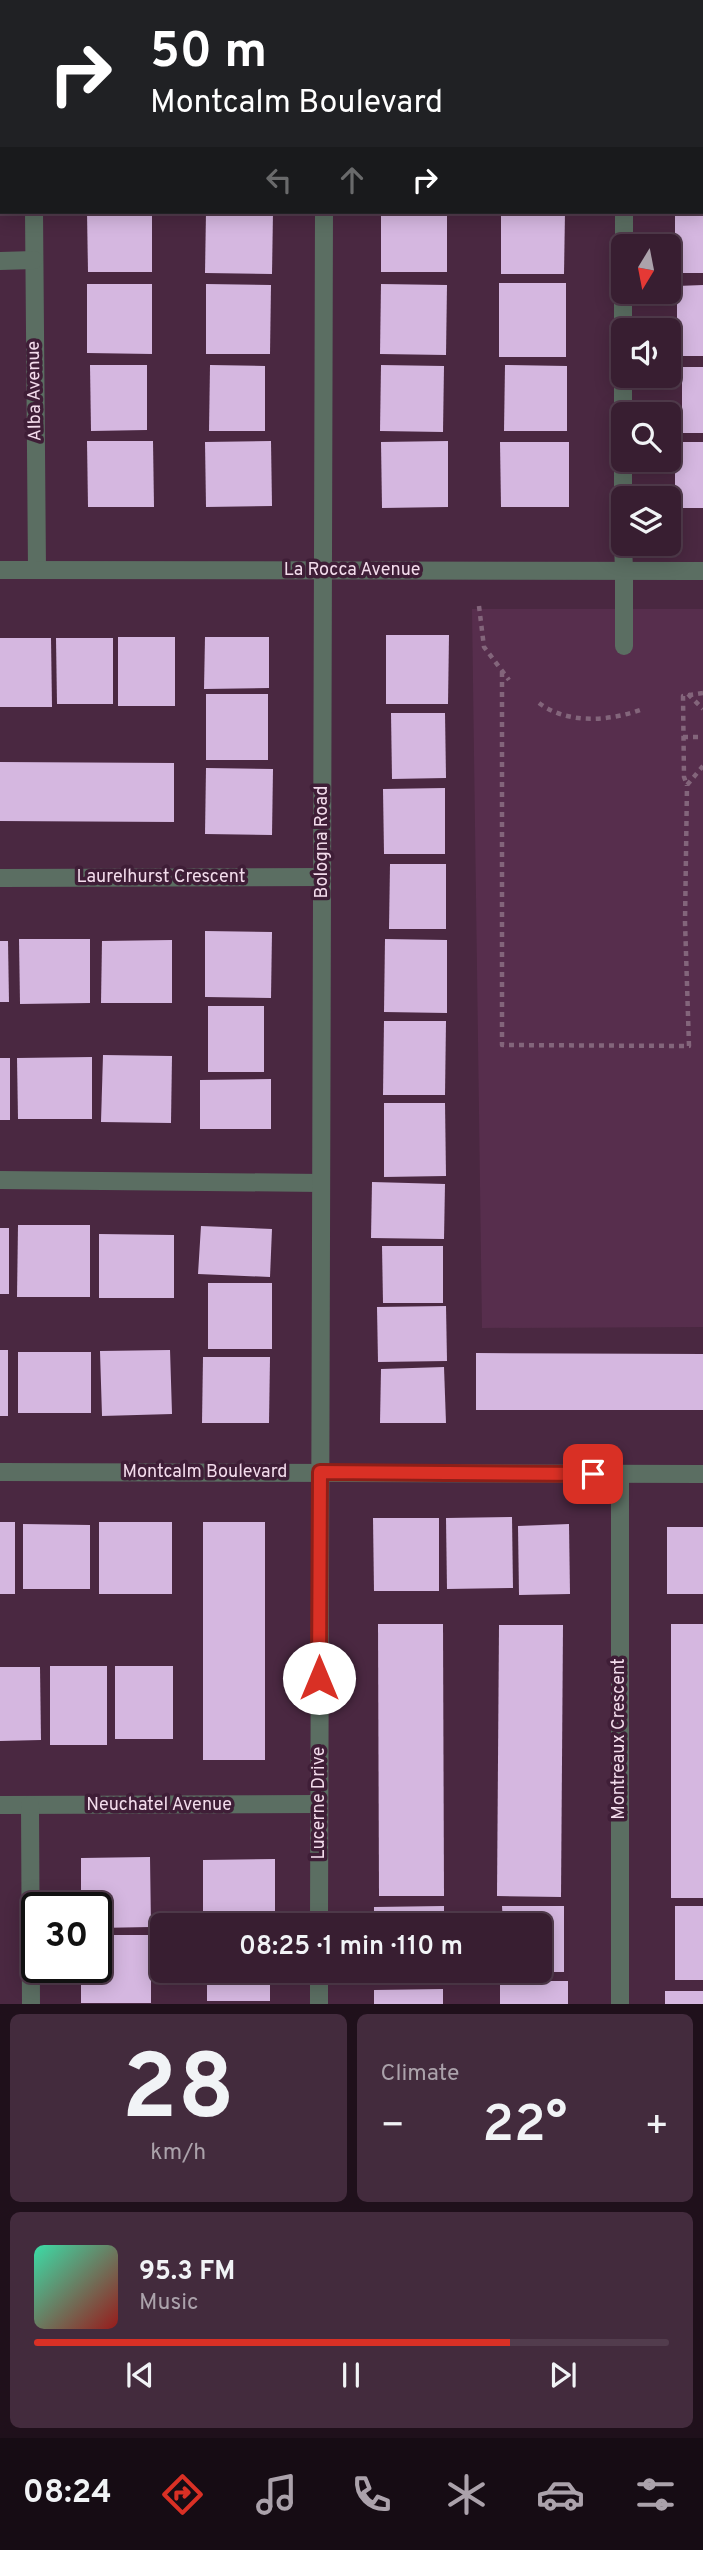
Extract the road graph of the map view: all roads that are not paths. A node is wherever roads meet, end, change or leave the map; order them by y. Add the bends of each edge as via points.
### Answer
1 (34, 214) edge
2 (324, 214) edge
3 (624, 214) edge
4 (624, 234) edge
5 (34, 260) junction
6 (0, 261) edge
7 (623, 556) edge
8 (323, 569) junction
9 (0, 570) edge
10 (37, 570) junction
11 (624, 570) junction
12 (703, 570) edge
13 (624, 646) dead end
14 (322, 877) junction
15 (0, 878) edge
16 (0, 1180) edge
17 (321, 1183) junction
18 (0, 1472) edge
19 (320, 1472) junction
20 (620, 1474) junction
21 (703, 1474) edge
22 (318, 1804) junction
23 (0, 1805) edge
24 (30, 1805) junction
25 (319, 1913) edge
26 (319, 1983) edge
27 (31, 2004) edge
28 (319, 2004) edge
29 (620, 2004) edge

1 - 5 street, Alba Avenue
2 - 8 street, Bologna Road
3 - 4 street
5 - 6 street
5 - 10 street, Alba Avenue
7 - 11 street
8 - 10 street, La Rocca Avenue
8 - 11 street, La Rocca Avenue
8 - 14 street, Bologna Road
9 - 10 street, La Rocca Avenue
11 - 12 street, La Rocca Avenue
11 - 13 street
14 - 15 street, Laurelhurst Crescent
14 - 17 street, Bologna Road
16 - 17 street
17 - 19 street, Bologna Road
18 - 19 street, Montcalm Boulevard
19 - 20 street, Montcalm Boulevard
19 - 22 street, Lucerne Drive
20 - 21 street, Montcalm Boulevard
20 - 29 street, Montreaux Crescent
22 - 24 street, Neuchatel Avenue
22 - 25 street, Lucerne Drive
23 - 24 street, Neuchatel Avenue
24 - 27 street
26 - 28 street

